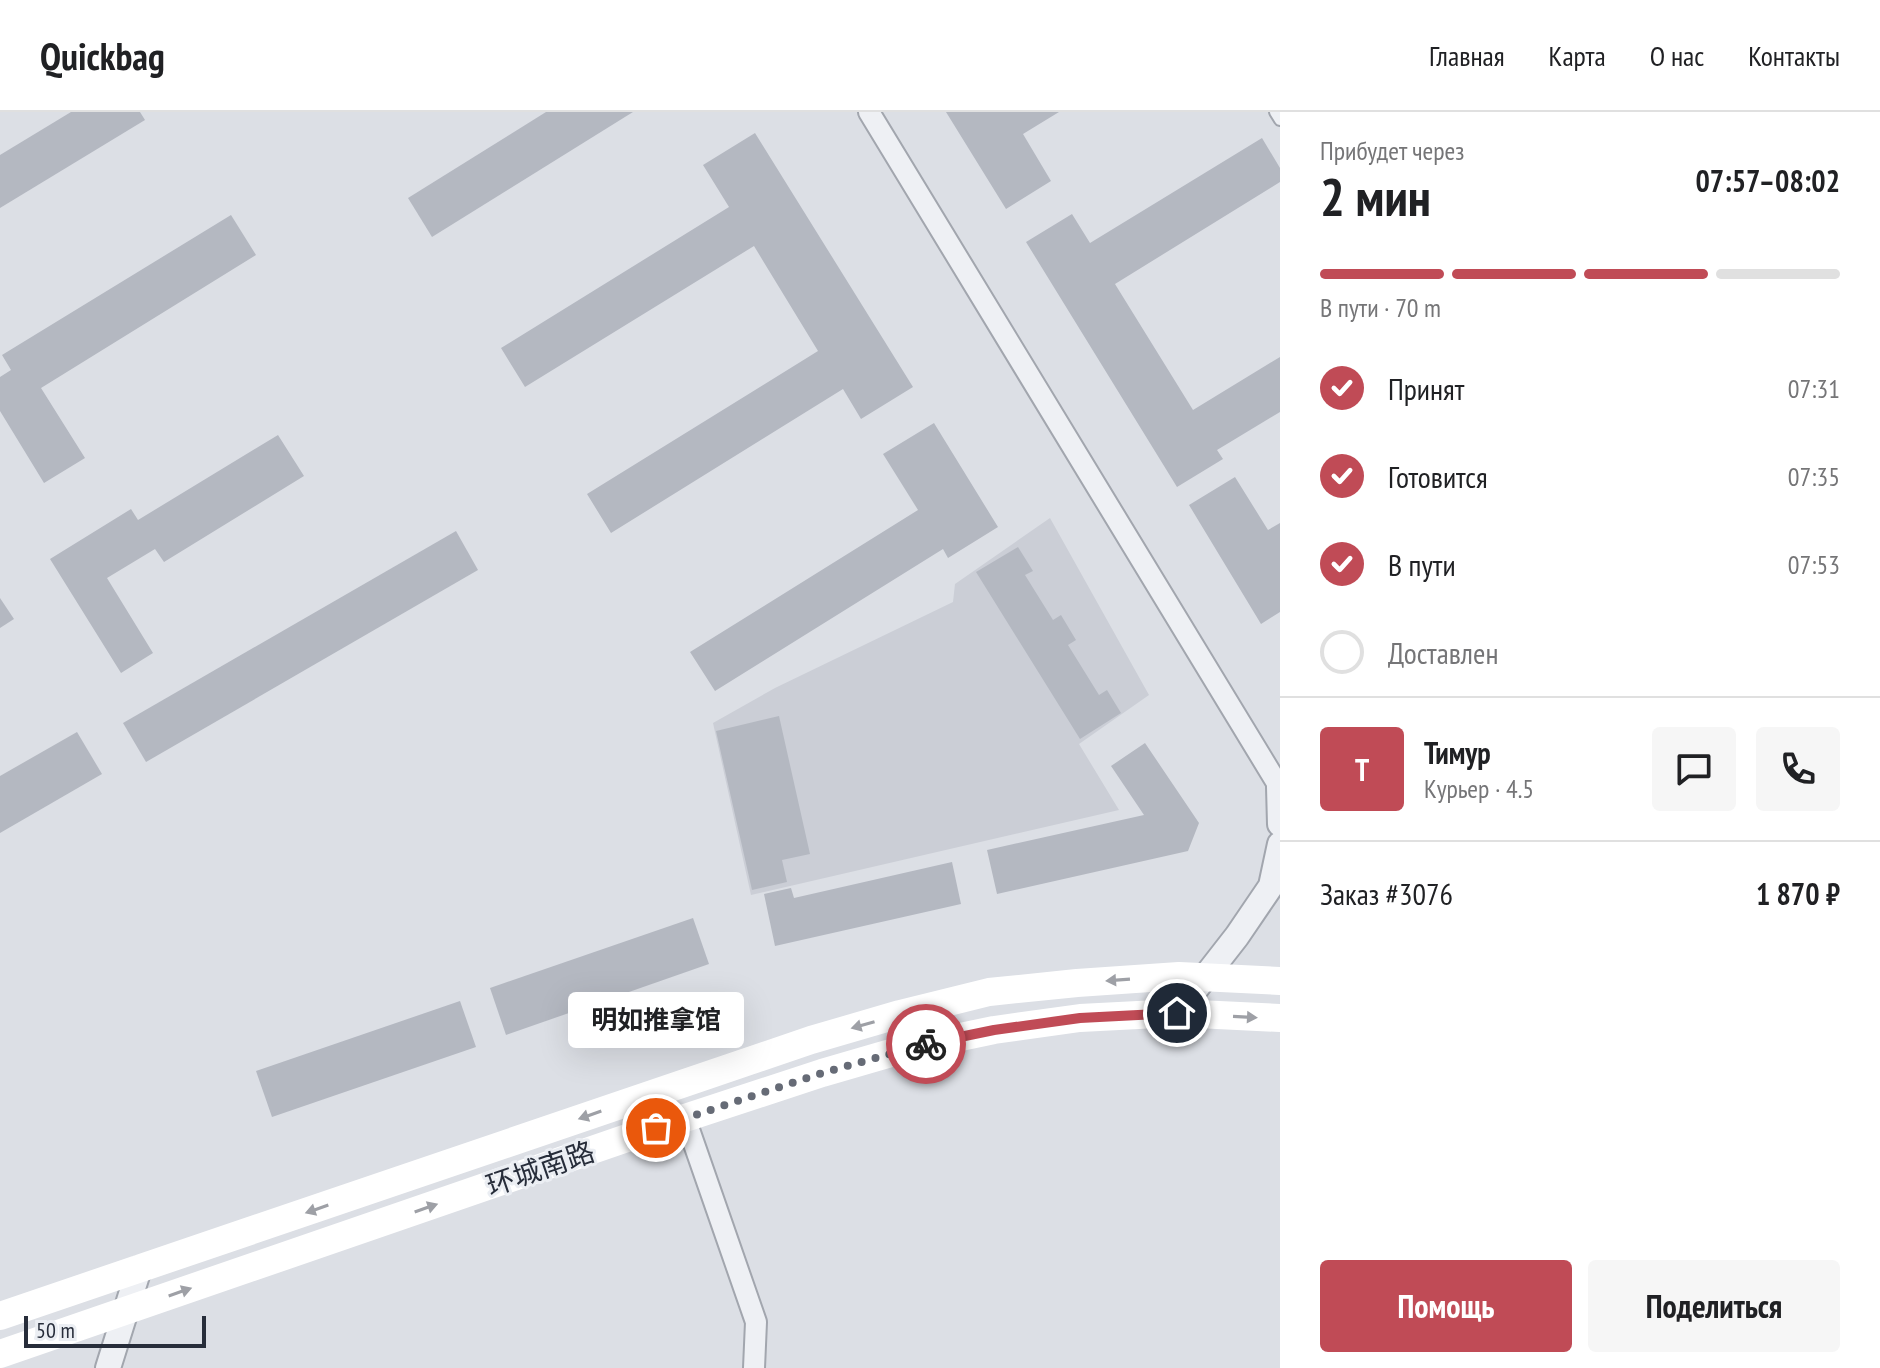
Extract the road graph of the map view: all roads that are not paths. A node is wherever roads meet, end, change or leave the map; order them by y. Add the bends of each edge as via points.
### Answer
1 (869, 112) edge
2 (1275, 112) edge
3 (1280, 120) edge
4 (1280, 788) edge
5 (1280, 824) edge
6 (1280, 844) edge
7 (1206, 976) junction
8 (1280, 981) edge
9 (1177, 1013) junction
10 (1280, 1018) edge
11 (685, 1118) junction
12 (139, 1269) junction
13 (126, 1311) junction
14 (0, 1316) edge
15 (0, 1354) edge
16 (108, 1368) edge
17 (754, 1368) edge

1 - 4 street
2 - 3 lane
4 - 5 street
6 - 7 street via 1271,886
7 - 8 main road, 环城南路
7 - 9 street
7 -> 12 main road, 环城南路 via 989,992 900,1014
9 -> 10 main road, 环城南路
9 - 11 main road, 环城南路 via 1080,1018 908,1048
13 -> 11 main road, 环城南路
11 - 17 street via 756,1322
12 - 13 street
12 - 14 main road, 环城南路
13 - 15 main road, 环城南路
13 - 16 street

